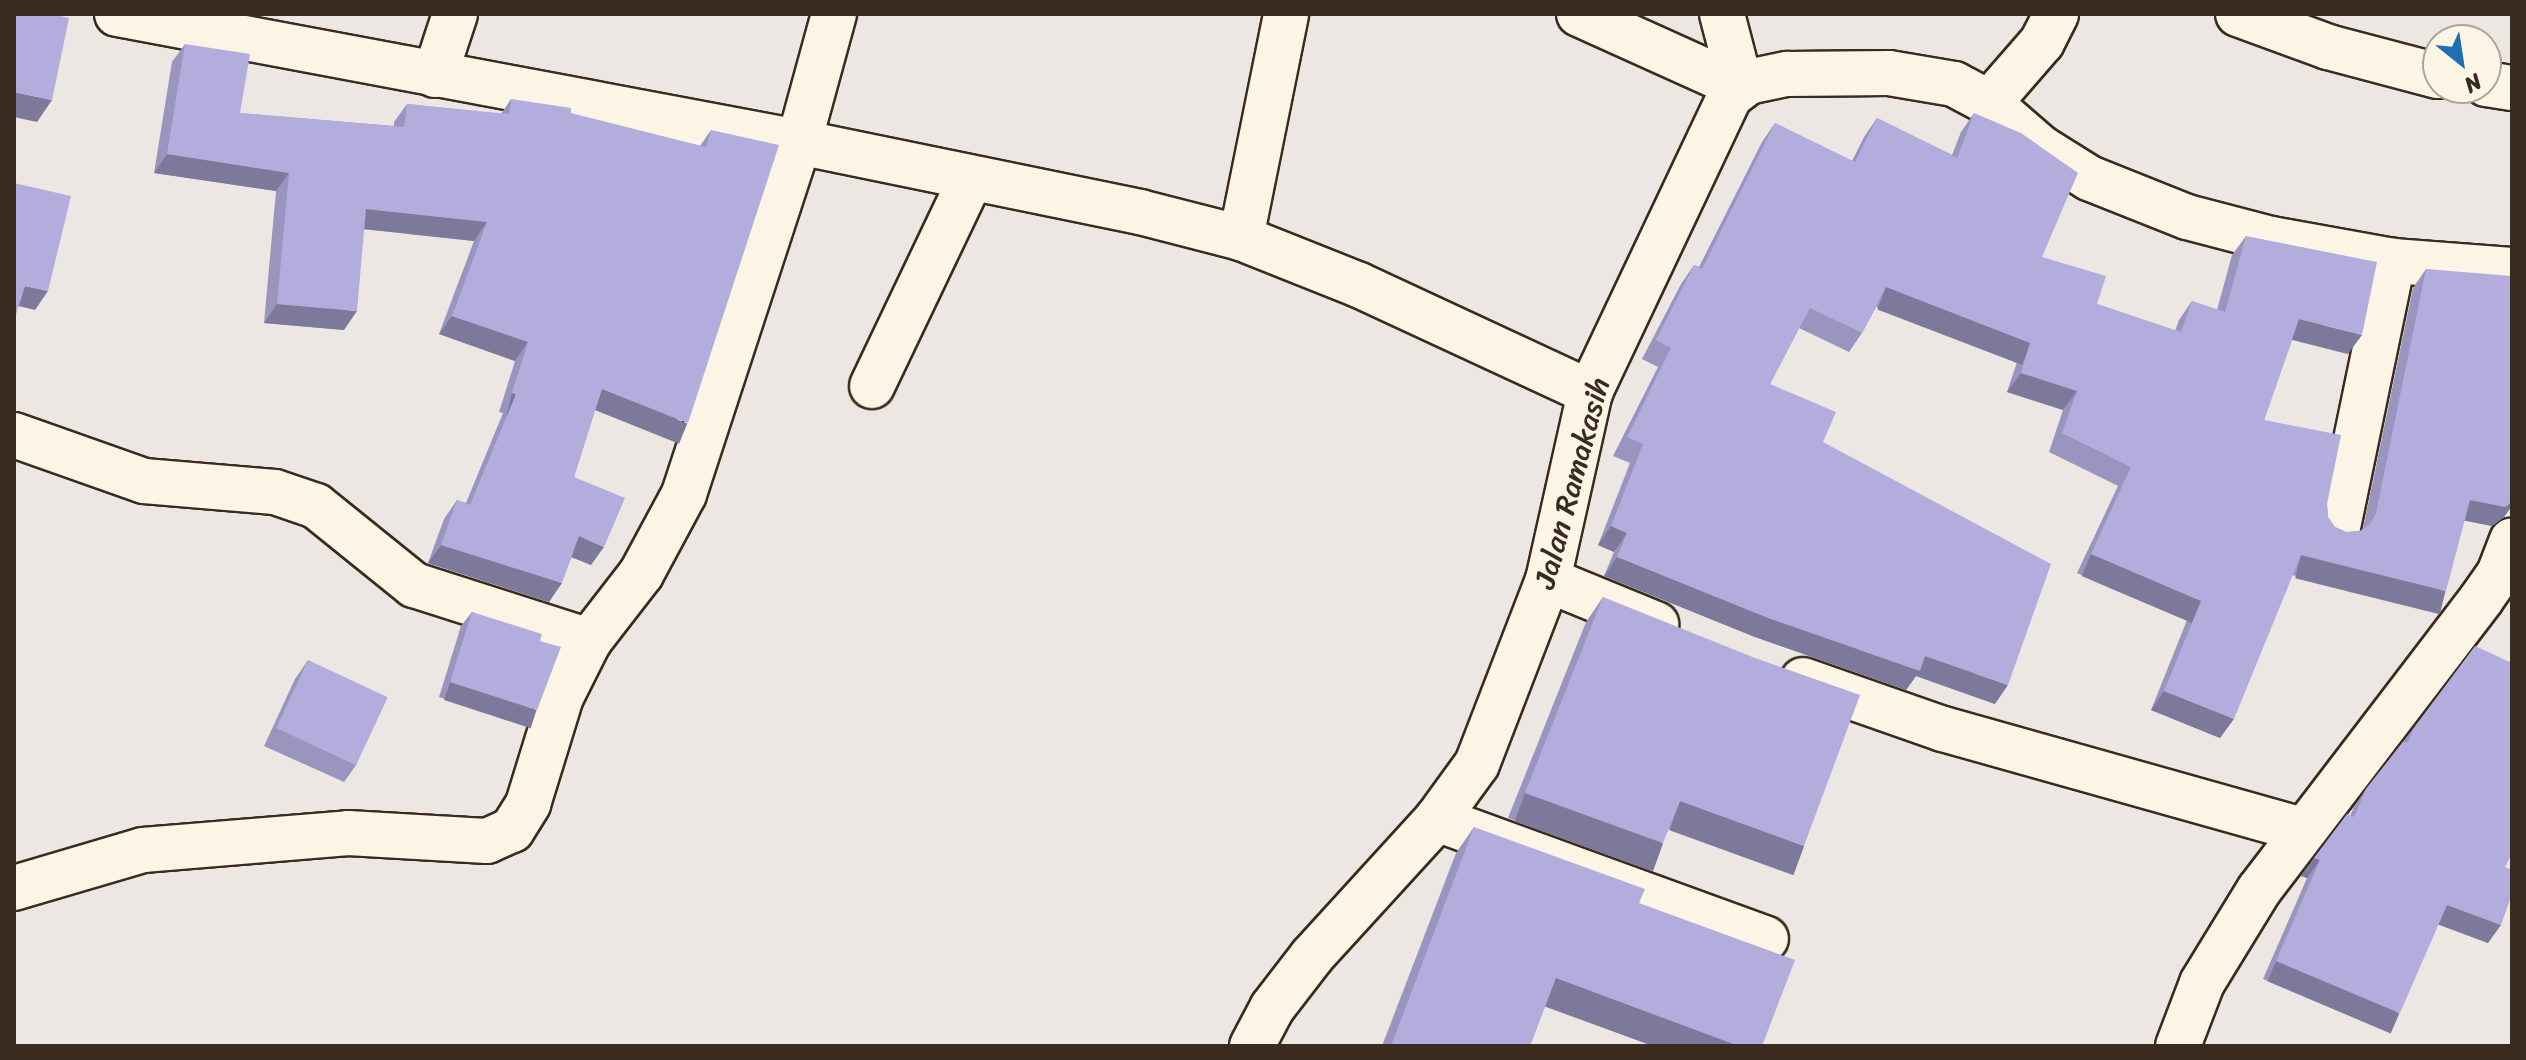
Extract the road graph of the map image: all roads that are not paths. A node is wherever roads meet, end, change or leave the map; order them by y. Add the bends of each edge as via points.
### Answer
1 (117, 14) edge
2 (455, 14) edge
3 (834, 14) edge
4 (1286, 14) edge
5 (1579, 14) edge
6 (1722, 14) edge
7 (2056, 14) edge
8 (2238, 14) edge
9 (2422, 72) edge
10 (435, 75) junction
11 (1741, 87) junction
12 (1989, 103) junction
13 (799, 142) junction
14 (971, 178) junction
15 (1241, 238) junction
16 (2393, 261) junction
17 (2512, 270) edge
18 (872, 386) dead end
19 (1590, 392) junction
20 (14, 435) edge
21 (2338, 527) edge
22 (2512, 540) edge
23 (1548, 580) junction
24 (1689, 637) edge
25 (589, 641) junction
26 (1760, 665) edge
27 (1437, 819) junction
28 (2302, 830) junction
29 (14, 888) edge
30 (1766, 939) dead end
31 (1252, 1046) edge
32 (2178, 1046) edge

1 - 10 street
2 - 10 street
3 - 13 street
4 - 15 street
5 - 11 street
6 - 11 street
7 - 12 street via 2042,42
8 - 9 street via 2328,47
10 - 13 street
11 - 12 street via 1787,74 1889,73 1954,84
11 - 19 street, Jalan Ramakasih via 1719,114
12 - 16 street via 2041,148 2122,193 2271,239
13 - 14 street
13 - 25 street via 684,494 641,574
14 - 15 street
14 - 18 street
15 - 19 street via 1359,285
16 - 17 street
16 - 21 street
19 - 23 street, Jalan Ramakasih
20 - 25 street via 144,481 275,492 303,501 414,585
22 - 28 street via 2499,574 2482,598
23 - 24 street
23 - 27 street, Jalan Ramakasih via 1477,764
25 - 29 street via 561,697 528,804 512,830 497,838 348,833 143,850
26 - 28 street via 1943,729
27 - 30 street
27 - 31 street, Jalan Ramakasih via 1312,956 1272,1008
28 - 32 street via 2202,983

